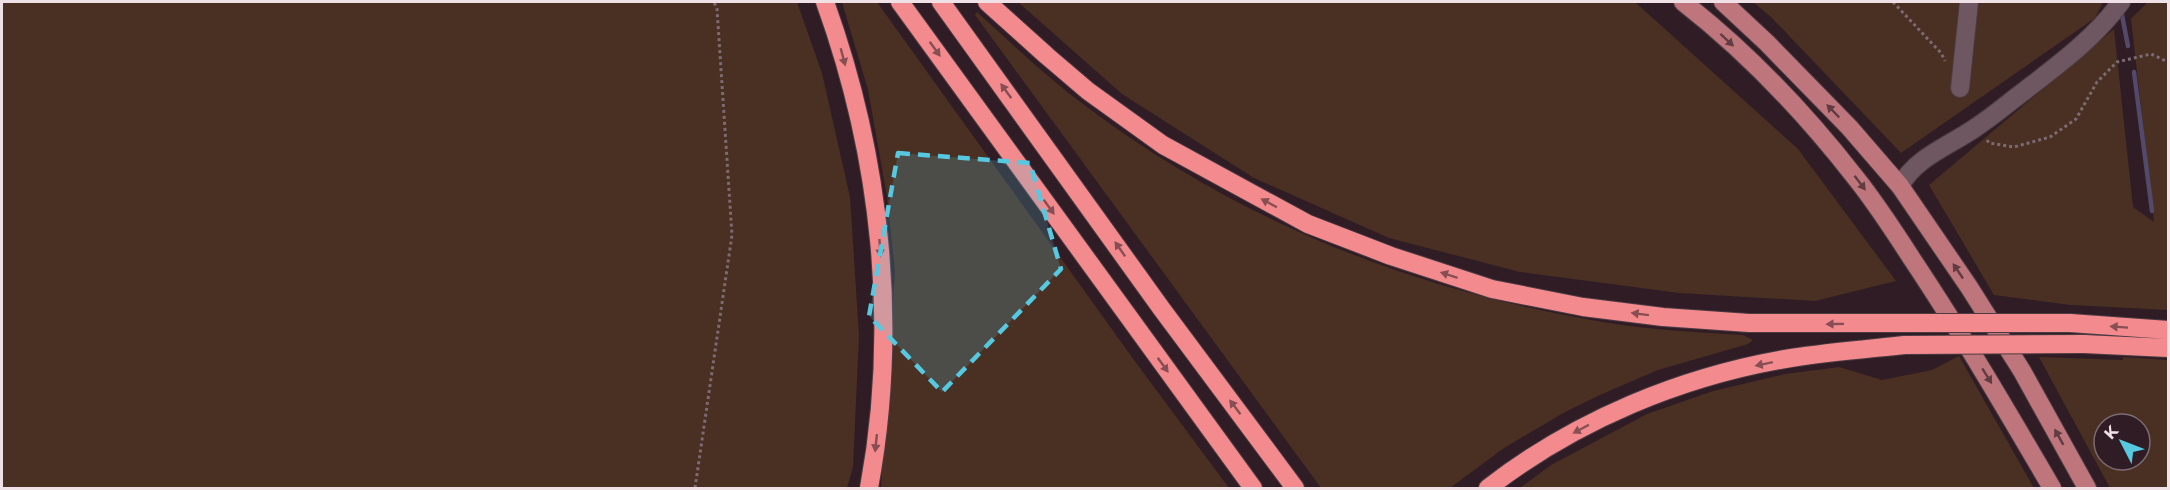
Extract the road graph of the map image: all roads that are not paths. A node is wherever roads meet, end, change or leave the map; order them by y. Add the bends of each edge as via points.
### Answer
1 (825, 2) edge
2 (900, 2) edge
3 (941, 2) edge
4 (987, 2) edge
5 (1683, 2) edge
6 (1723, 2) edge
7 (1969, 2) edge
8 (2121, 2) edge
9 (1960, 88) dead end
10 (1900, 186) junction
11 (1875, 204) junction
12 (2169, 330) edge
13 (2169, 348) edge
14 (869, 489) edge
15 (1253, 489) edge
16 (1295, 489) edge
17 (1488, 489) edge
18 (2052, 489) edge
19 (2087, 489) edge

1 -> 14 highway via 862,123 879,239 882,377
2 -> 15 highway
16 -> 3 highway
12 -> 4 highway, bridge via 2070,323 1749,323 1583,307 1492,289 1308,224 1163,145 1088,91
5 -> 11 main road via 1773,84 1831,146
10 -> 6 main road via 1849,127
7 - 9 street
8 - 10 street via 2097,31 2039,80 1975,128 1944,159
10 - 11 main road
19 -> 10 main road via 2022,371
11 -> 18 main road via 1947,312
13 -> 17 highway, bridge via 2084,344 1905,345 1789,358 1667,390 1549,446

